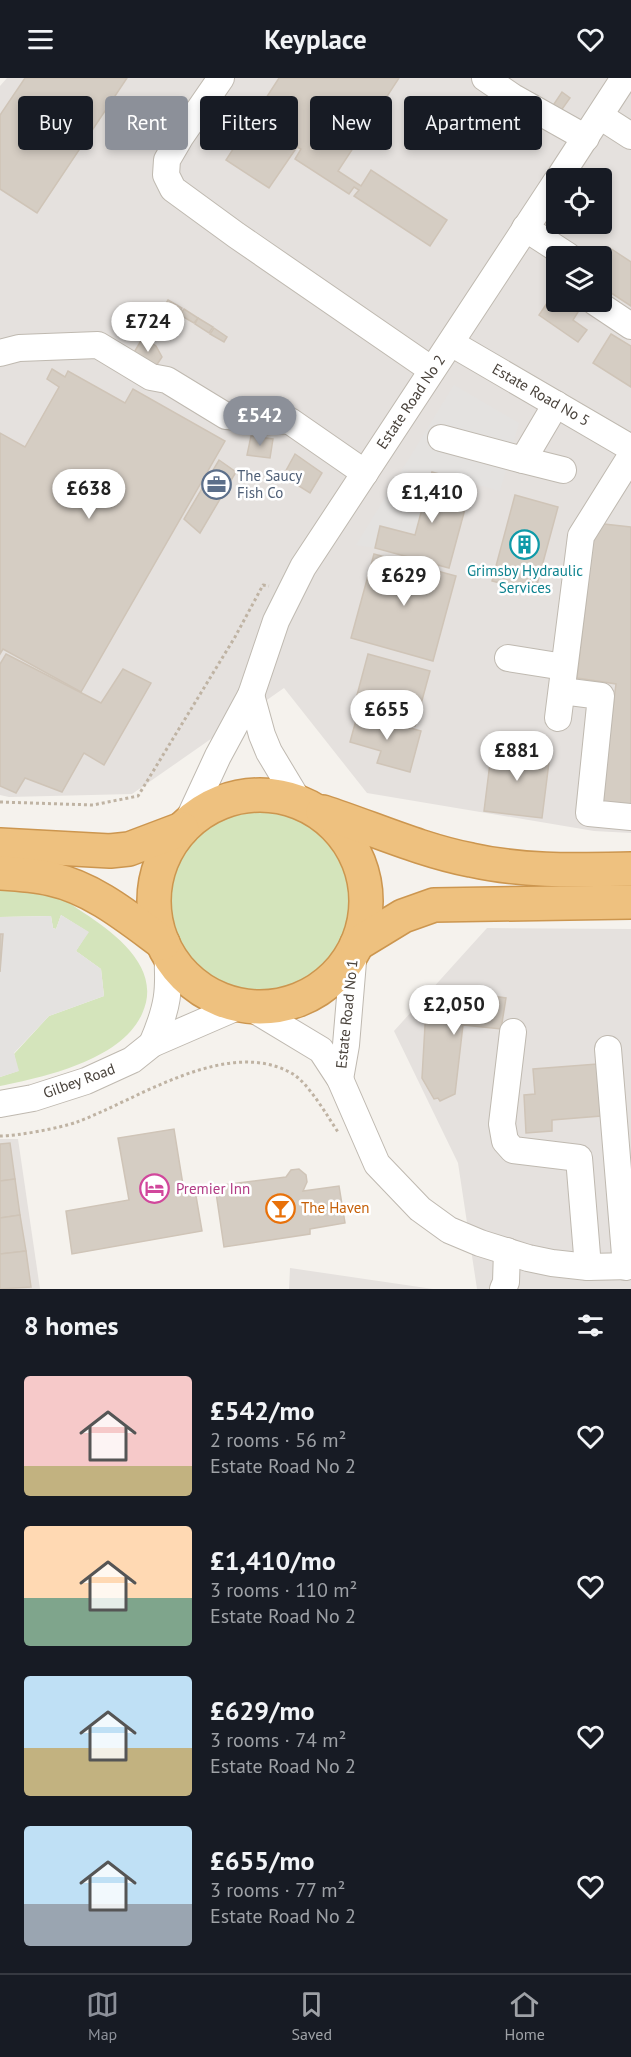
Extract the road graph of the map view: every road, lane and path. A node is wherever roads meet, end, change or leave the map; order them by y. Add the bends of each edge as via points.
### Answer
1 (220, 78) edge
2 (485, 78) edge
3 (624, 78) edge
4 (600, 116) junction
5 (631, 136) edge
6 (586, 138) junction
7 (566, 168) edge
8 (546, 197) edge
9 (525, 228) junction
10 (553, 246) edge
11 (610, 312) edge
12 (631, 326) edge
13 (451, 342) junction
14 (0, 353) edge
15 (432, 370) junction
16 (556, 404) junction
17 (441, 438) dead end
18 (631, 448) edge
19 (631, 456) edge
20 (523, 460) junction
21 (563, 470) dead end
22 (365, 473) junction
23 (292, 590) junction
24 (508, 658) dead end
25 (563, 679) junction
26 (251, 695) junction
27 (558, 717) dead end
28 (0, 802) edge
29 (306, 805) junction
30 (631, 817) edge
31 (184, 827) junction
32 (0, 845) edge
33 (631, 869) edge
34 (0, 873) edge
35 (631, 902) edge
36 (165, 947) junction
37 (356, 947) junction
38 (245, 1005) junction
39 (513, 1032) dead end
40 (152, 1044) junction
41 (608, 1049) dead end
42 (340, 1079) junction
43 (0, 1104) edge
44 (0, 1136) edge
45 (343, 1141) dead end
46 (507, 1251) junction
47 (588, 1267) junction
48 (628, 1267) edge
49 (503, 1289) edge

1 - 15 street via 167,159 166,175 172,189
2 - 6 street
3 - 4 street, Estate Road No 2
4 - 5 street
4 - 6 street, Estate Road No 2
6 - 7 street, Estate Road No 2
8 - 9 street, Estate Road No 2
9 - 10 street
9 - 13 street, Estate Road No 2
11 - 12 street
13 - 15 street, Estate Road No 2
13 - 16 street, Estate Road No 5
14 - 22 street via 19,348 98,345 226,416 290,421
15 - 22 street, Estate Road No 2
16 - 18 street, Estate Road No 5
16 - 20 street
17 - 20 street
19 - 25 street via 582,536
20 - 21 street
22 - 23 street, Estate Road No 2
23 - 26 street, Estate Road No 2 via 276,621
23 - 28 path via 262,585 235,637 138,796 93,805
24 - 25 street
25 - 27 street
25 - 30 street via 601,696 589,813
26 - 29 street via 269,752
26 - 31 street, Estate Road No 2
29 - 31 highway via 268,795 238,797 208,808
29 - 33 highway via 471,860 538,869
29 - 37 highway via 340,830 361,868 366,907
31 - 32 highway via 123,850
31 - 36 highway via 162,860 156,883 154,908
34 - 36 highway via 52,879 85,890
35 - 37 highway via 435,905 404,916
36 - 38 highway via 182,972 197,985 213,996
36 - 40 street via 167,998
37 - 38 highway via 339,971 300,999 266,1006
37 - 42 street, Estate Road No 1
38 - 40 street, Gilbey Road
38 - 42 street, Estate Road No 1 via 321,1050
39 - 47 street via 502,1124 505,1141 513,1150 579,1158
40 - 43 street, Gilbey Road via 132,1060 86,1081
41 - 48 street
42 - 46 street, Estate Road No 1 via 377,1164 398,1187 449,1230
44 - 45 path via 75,1122 194,1070 245,1061 270,1064 295,1075 325,1111
46 - 47 street, Estate Road No 1 via 552,1263
46 - 49 street
47 - 48 street, Estate Road No 1

